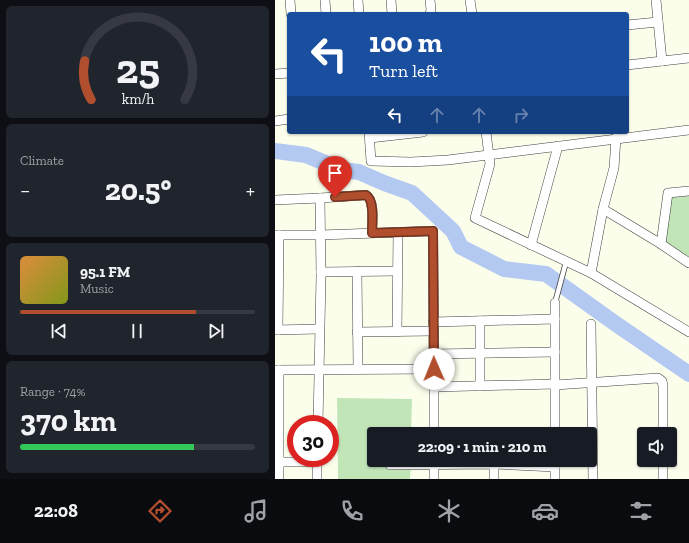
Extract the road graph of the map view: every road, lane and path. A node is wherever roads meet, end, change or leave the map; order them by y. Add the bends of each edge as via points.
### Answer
1 (290, 0) edge
2 (325, 0) edge
3 (358, 0) edge
4 (391, 0) edge
5 (430, 0) edge
6 (470, 0) edge
7 (656, 0) edge
8 (291, 12) edge
9 (326, 12) edge
10 (359, 12) edge
11 (392, 12) edge
12 (430, 12) edge
13 (471, 12) edge
14 (658, 22) junction
15 (629, 25) edge
16 (689, 58) edge
17 (662, 61) junction
18 (629, 65) edge
19 (287, 72) edge
20 (275, 74) edge
21 (287, 119) edge
22 (275, 121) edge
23 (689, 130) edge
24 (387, 134) edge
25 (486, 134) edge
26 (369, 135) edge
27 (616, 138) junction
28 (558, 146) junction
29 (489, 155) junction
30 (689, 191) edge
31 (320, 198) junction
32 (275, 200) edge
33 (603, 209) junction
34 (398, 232) junction
35 (372, 233) junction
36 (277, 235) edge
37 (320, 235) junction
38 (661, 244) junction
39 (531, 245) junction
40 (566, 262) junction
41 (689, 263) edge
42 (357, 271) junction
43 (397, 271) junction
44 (321, 272) junction
45 (591, 273) junction
46 (277, 274) edge
47 (555, 303) joint
48 (555, 319) junction
49 (480, 321) junction
50 (591, 324) dead end
51 (433, 327) junction
52 (319, 329) junction
53 (277, 330) edge
54 (357, 332) junction
55 (397, 332) junction
56 (689, 332) edge
57 (555, 352) junction
58 (479, 353) junction
59 (433, 354) junction
60 (318, 369) junction
61 (358, 369) junction
62 (434, 369) junction
63 (277, 370) edge
64 (591, 383) junction
65 (555, 384) junction
66 (480, 386) junction
67 (434, 387) junction
68 (318, 415) edge
69 (434, 427) edge
70 (555, 427) edge
71 (663, 427) edge
72 (277, 462) edge
73 (287, 462) edge
74 (317, 467) edge
75 (434, 467) edge
76 (494, 467) edge
77 (555, 467) edge
78 (663, 467) edge
79 (279, 479) edge
80 (317, 479) edge
81 (434, 479) edge
82 (494, 479) edge
83 (555, 479) edge
84 (593, 479) edge
85 (663, 479) edge

1 - 8 street
2 - 9 street
3 - 10 street
4 - 11 street
5 - 12 street
6 - 13 street
7 - 14 street
14 - 15 street
14 - 17 street
16 - 17 street
17 - 18 street
19 - 20 street
21 - 22 street
23 - 27 street
24 - 26 street
25 - 29 street
26 - 29 street via 371,161 441,160
27 - 28 street
27 - 33 street via 614,168
28 - 29 street
28 - 39 street
29 - 39 street via 475,218
30 - 38 street via 668,193
31 - 32 street
31 - 35 street via 369,196 372,202
31 - 37 street
33 - 38 street
33 - 45 street
34 - 35 street
34 - 43 street
34 - 51 street via 433,231
35 - 37 street
36 - 37 street
36 - 46 street
37 - 44 street
38 - 41 street
39 - 40 street
40 - 45 street
40 - 47 lane
42 - 43 street
42 - 44 street
42 - 54 street
43 - 55 street
44 - 52 street
45 - 56 street
46 - 53 street
47 - 48 street
48 - 49 street
48 - 57 street
49 - 51 street
49 - 58 street
50 - 64 street
51 - 55 street
51 - 59 street
52 - 53 street
52 - 60 street
54 - 55 street
54 - 61 street
57 - 58 street
57 - 65 street
58 - 59 street
58 - 66 street
59 - 62 street
60 - 61 street
60 - 63 street
60 - 68 street
61 - 62 street
62 - 67 street
63 - 72 street
64 - 65 street
64 - 71 street via 658,378 663,386
64 - 84 street
65 - 66 street
65 - 70 street
66 - 67 street
67 - 69 street
72 - 73 street
72 - 79 street
74 - 80 street
75 - 81 street
76 - 82 street
77 - 83 street
78 - 85 street

